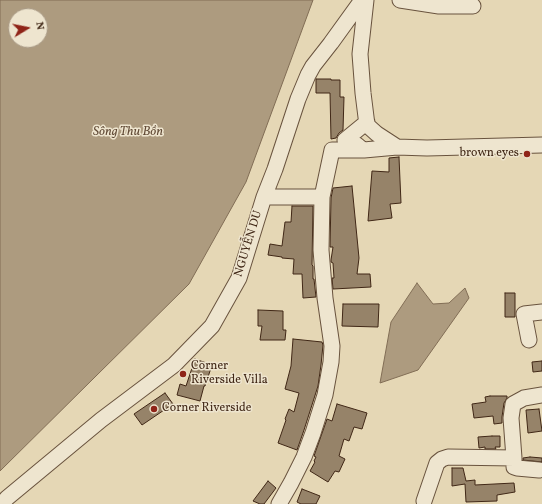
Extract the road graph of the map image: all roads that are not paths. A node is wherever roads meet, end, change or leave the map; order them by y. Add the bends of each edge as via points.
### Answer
1 (362, 0) edge
2 (366, 0) edge
3 (400, 0) edge
4 (472, 6) dead end
5 (367, 122) junction
6 (542, 144) edge
7 (397, 146) junction
8 (364, 150) junction
9 (264, 197) junction
10 (322, 197) junction
11 (542, 312) edge
12 (528, 340) dead end
13 (542, 395) edge
14 (514, 458) junction
15 (539, 470) dead end
16 (424, 502) dead end
17 (2, 504) edge
18 (278, 504) edge

1 - 9 street via 308,75
2 - 5 street via 360,54
3 - 4 street via 439,6
5 - 7 street via 377,134
5 - 8 street via 345,140
6 - 7 street via 427,148
7 - 8 street
8 - 10 street via 332,150
9 - 10 street, NGUYỄN DU
9 - 17 street, NGUYỄN DU via 239,278 212,326 174,365 101,420
10 - 18 street via 321,250 332,346 331,362 311,439 301,464
11 - 12 street via 524,314
13 - 14 street via 524,398 513,404 511,418
14 - 15 street via 514,467
14 - 16 street via 442,459 437,463

